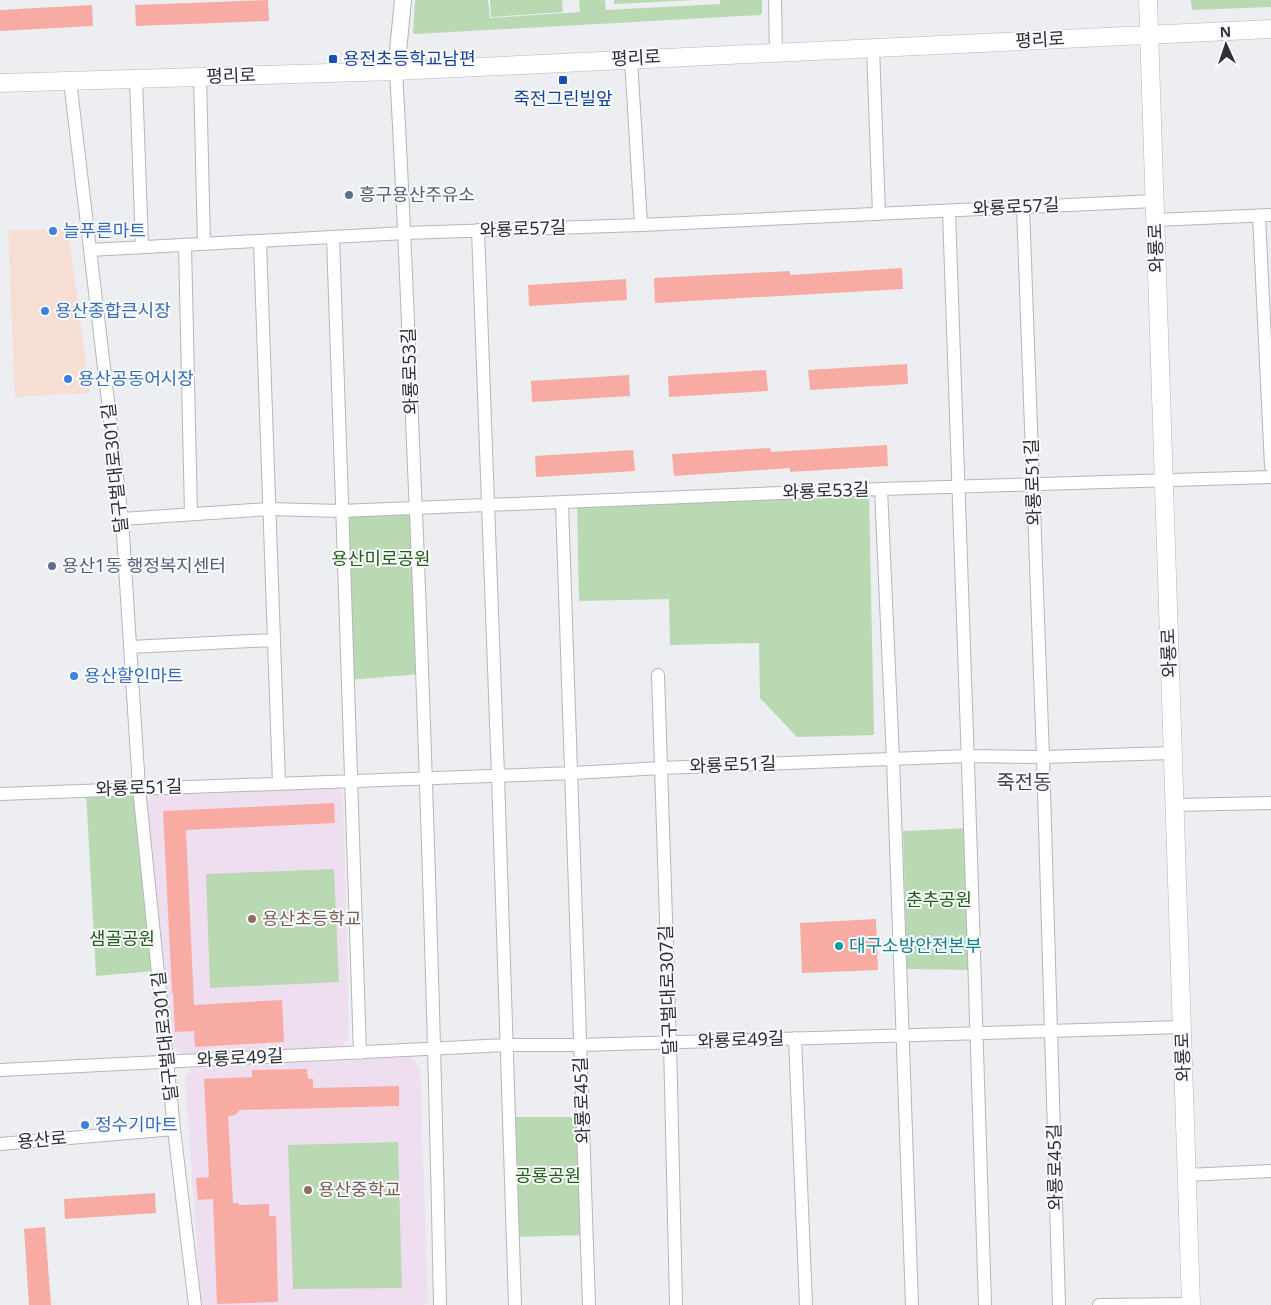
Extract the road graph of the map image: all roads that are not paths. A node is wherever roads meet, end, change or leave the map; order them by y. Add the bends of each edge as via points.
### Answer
1 (403, 0) edge
2 (775, 0) edge
3 (1148, 0) edge
4 (1271, 29) edge
5 (1149, 35) junction
6 (873, 48) junction
7 (776, 52) junction
8 (631, 59) junction
9 (396, 70) junction
10 (200, 76) junction
11 (136, 79) junction
12 (70, 81) junction
13 (0, 83) edge
14 (1154, 201) junction
15 (1023, 207) junction
16 (949, 211) junction
17 (879, 214) junction
18 (1265, 215) edge
19 (1155, 220) junction
20 (641, 225) junction
21 (478, 230) junction
22 (405, 234) junction
23 (334, 238) junction
24 (260, 242) junction
25 (204, 244) junction
26 (185, 245) junction
27 (142, 247) junction
28 (90, 250) junction
29 (1271, 466) edge
30 (1271, 477) edge
31 (1163, 480) junction
32 (1033, 485) junction
33 (957, 488) junction
34 (881, 489) junction
35 (562, 502) junction
36 (488, 505) junction
37 (416, 508) junction
38 (269, 509) junction
39 (341, 511) junction
40 (191, 514) junction
41 (122, 519) junction
42 (274, 640) junction
43 (130, 647) junction
44 (658, 675) dead end
45 (1172, 753) junction
46 (968, 756) junction
47 (1044, 757) junction
48 (893, 759) junction
49 (662, 768) junction
50 (572, 773) junction
51 (498, 776) junction
52 (426, 778) junction
53 (353, 780) junction
54 (279, 783) junction
55 (139, 788) junction
56 (0, 794) edge
57 (1271, 803) edge
58 (1174, 805) junction
59 (1182, 1027) junction
60 (1052, 1030) junction
61 (978, 1032) junction
62 (902, 1035) junction
63 (795, 1038) junction
64 (670, 1042) junction
65 (581, 1044) junction
66 (506, 1045) junction
67 (435, 1049) junction
68 (360, 1052) junction
69 (168, 1061) junction
70 (0, 1070) edge
71 (174, 1129) junction
72 (0, 1144) edge
73 (1271, 1171) edge
74 (1187, 1175) junction
75 (1191, 1304) edge
76 (195, 1305) edge
77 (440, 1305) edge
78 (515, 1305) edge
79 (589, 1305) edge
80 (676, 1305) edge
81 (806, 1305) edge
82 (912, 1305) edge
83 (985, 1305) edge
84 (1059, 1305) edge
85 (1099, 1305) edge

1 - 9 street
2 - 7 street
3 - 5 main road, 와룡로
4 - 5 main road, 평리로
5 - 6 main road, 평리로
5 - 14 main road, 와룡로
6 - 7 main road, 평리로
6 - 17 street
7 - 8 main road, 평리로
8 - 9 main road, 평리로
8 - 20 street
9 - 10 main road, 평리로
9 - 22 street
10 - 11 main road, 평리로
10 - 25 street
11 - 12 main road, 평리로
11 - 27 street
12 - 13 main road, 평리로
12 - 28 street, 달구벌대로301길
14 - 15 street, 와룡로57길
14 - 19 main road, 와룡로
15 - 16 street, 와룡로57길
15 - 32 street, 와룡로51길
16 - 17 street, 와룡로57길
16 - 33 street
17 - 20 street, 와룡로57길
18 - 19 street
18 - 29 street
19 - 31 main road, 와룡로
20 - 21 street, 와룡로57길
21 - 22 street, 와룡로57길
21 - 36 street
22 - 23 street, 와룡로57길
22 - 37 street, 와룡로53길
23 - 24 street, 와룡로57길
23 - 39 street
24 - 25 street, 와룡로57길
24 - 38 street
25 - 26 street, 와룡로57길
26 - 27 street, 와룡로57길
26 - 40 street
27 - 28 street, 와룡로57길
28 - 41 street, 달구벌대로301길
30 - 31 street, 와룡로53길
31 - 32 street, 와룡로53길
31 - 45 main road, 와룡로
32 - 33 street, 와룡로53길
32 - 47 street, 와룡로51길
33 - 34 street, 와룡로53길
33 - 46 street
34 - 35 street, 와룡로53길
34 - 48 street
35 - 36 street, 와룡로53길
35 - 50 street
36 - 37 street, 와룡로53길
36 - 51 street
37 - 39 street, 와룡로53길
37 - 52 street
38 - 39 street, 와룡로53길
38 - 40 street, 와룡로53길
38 - 42 street
39 - 53 street
40 - 41 street, 와룡로53길
41 - 43 street, 달구벌대로301길
42 - 43 street
42 - 54 street
43 - 55 street, 달구벌대로301길
44 - 49 street, 달구벌대로307길
45 - 47 street, 와룡로51길
45 - 58 main road, 와룡로
46 - 47 street, 와룡로51길
46 - 48 street, 와룡로51길
46 - 61 street
47 - 60 street
48 - 49 street, 와룡로51길
48 - 62 street
49 - 50 street, 와룡로51길
49 - 64 street, 달구벌대로307길
50 - 51 street, 와룡로51길
50 - 65 street
51 - 52 street, 와룡로51길
51 - 66 street
52 - 53 street, 와룡로51길
52 - 67 street
53 - 54 street, 와룡로51길
53 - 68 street
54 - 55 street, 와룡로51길
55 - 56 street, 와룡로51길
55 - 69 street, 달구벌대로301길
57 - 58 street
58 - 59 main road, 와룡로
59 - 60 street, 와룡로49길
59 - 74 main road, 와룡로
60 - 61 street, 와룡로49길
60 - 84 street, 와룡로45길
61 - 62 street, 와룡로49길
61 - 83 street
62 - 63 street, 와룡로49길
62 - 82 street
63 - 64 street, 와룡로49길
63 - 81 street
64 - 65 street, 와룡로49길
64 - 80 street, 달구벌대로307길
65 - 66 street, 와룡로49길
65 - 79 street, 와룡로45길
66 - 67 street, 와룡로49길
66 - 78 street
67 - 68 street, 와룡로49길
67 - 77 street
68 - 69 street, 와룡로49길
69 - 70 street, 와룡로49길
69 - 71 street, 달구벌대로301길
71 - 72 street, 용산로
71 - 76 street, 달구벌대로301길
73 - 74 street
74 - 75 main road, 와룡로
75 - 85 street

